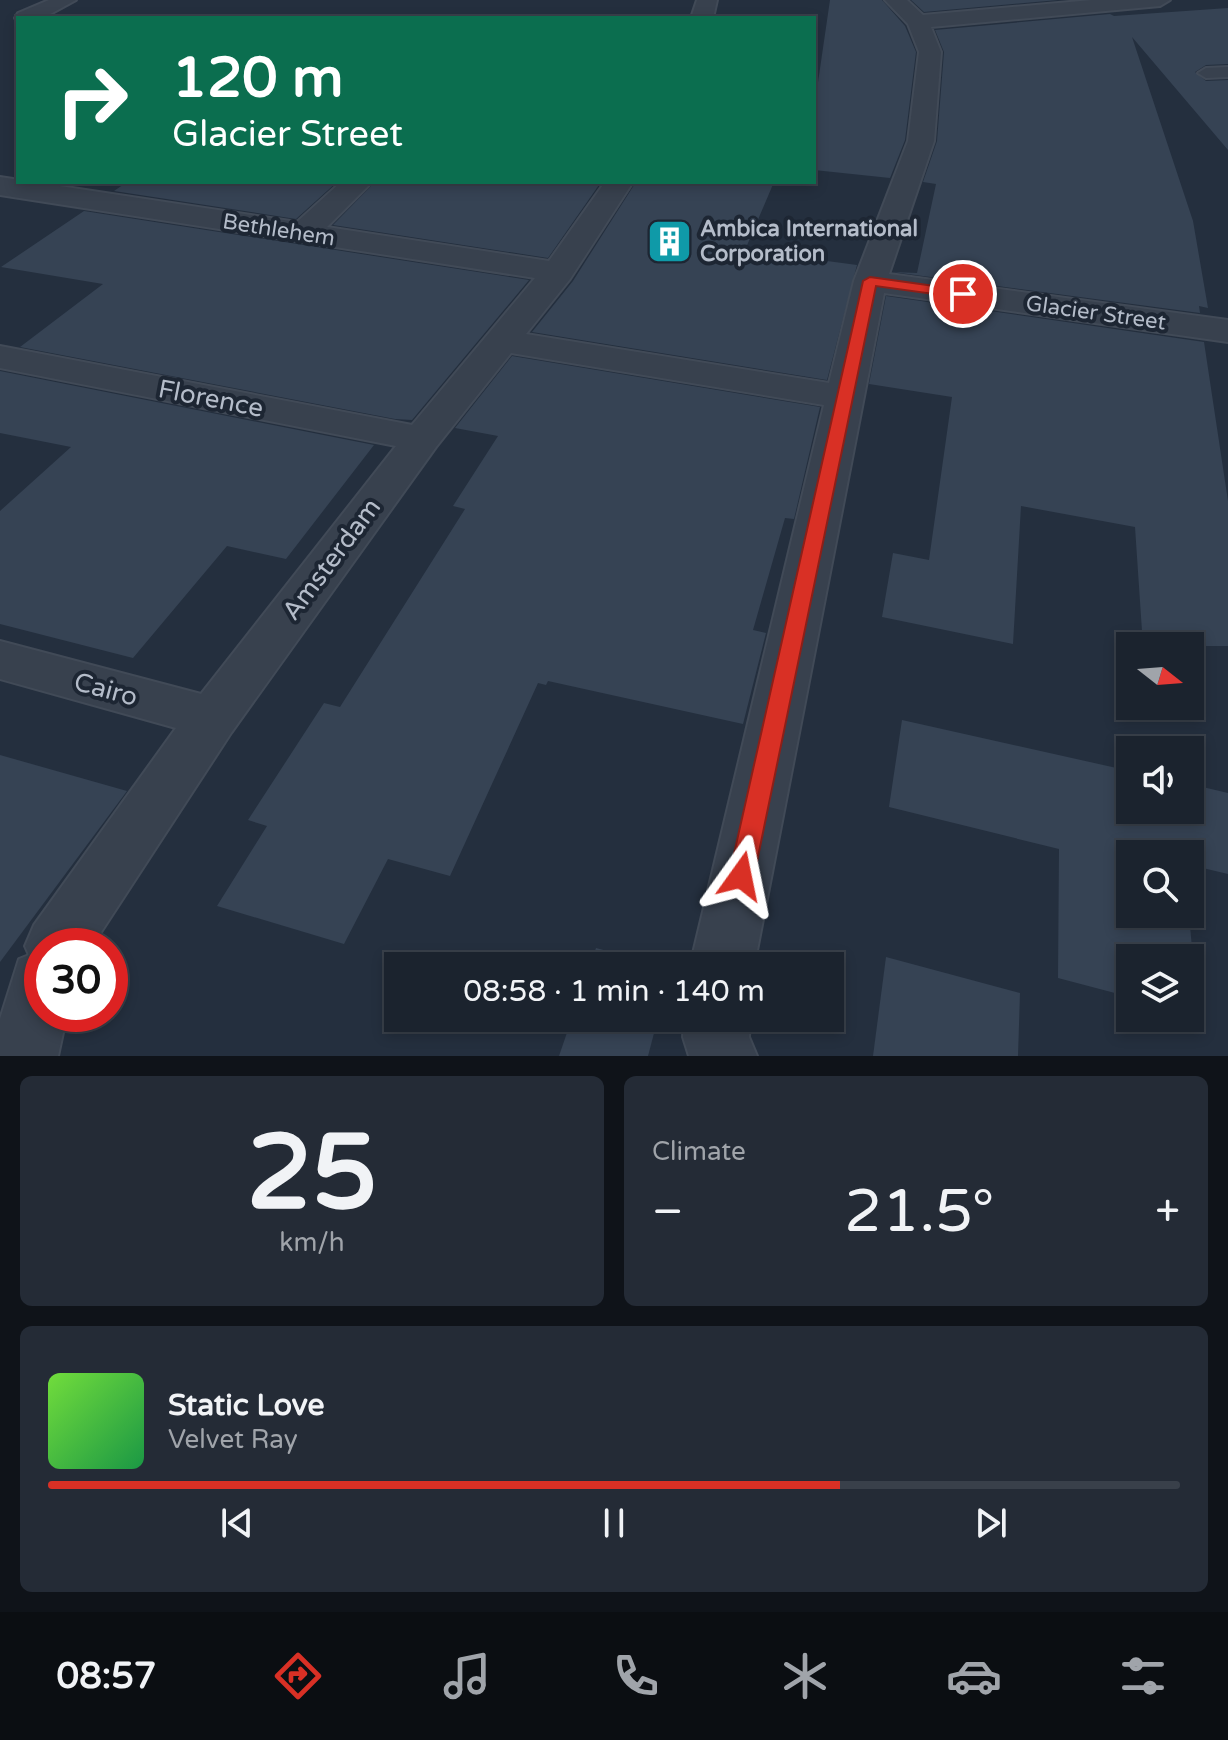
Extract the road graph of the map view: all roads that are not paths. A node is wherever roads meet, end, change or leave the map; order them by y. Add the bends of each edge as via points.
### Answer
1 (66, 0) edge
2 (895, 0) edge
3 (1160, 0) edge
4 (31, 16) edge
5 (918, 22) junction
6 (1228, 72) edge
7 (1206, 73) dead end
8 (356, 184) edge
9 (618, 184) edge
10 (0, 186) edge
11 (303, 233) junction
12 (558, 272) junction
13 (870, 281) junction
14 (1227, 333) edge
15 (505, 341) junction
16 (0, 357) edge
17 (843, 397) junction
18 (422, 439) junction
19 (0, 660) edge
20 (212, 718) junction
21 (68, 928) edge
22 (725, 952) edge
23 (30, 1032) edge
24 (716, 1032) edge
25 (24, 1056) edge
26 (723, 1056) edge

1 - 4 street
2 - 5 street
3 - 5 street
5 - 13 street via 930,52 921,141
6 - 7 lane
8 - 11 street
9 - 12 street, Amsterdam
10 - 11 street, Bethlehem
11 - 12 street, Bethlehem
12 - 15 street, Amsterdam
13 - 14 street, Glacier Street
13 - 17 street
15 - 17 street
15 - 18 street, Amsterdam
16 - 18 street, Florence
17 - 22 street
18 - 20 street, Amsterdam
19 - 20 street, Cairo
20 - 21 street, Amsterdam
23 - 25 street
24 - 26 street

